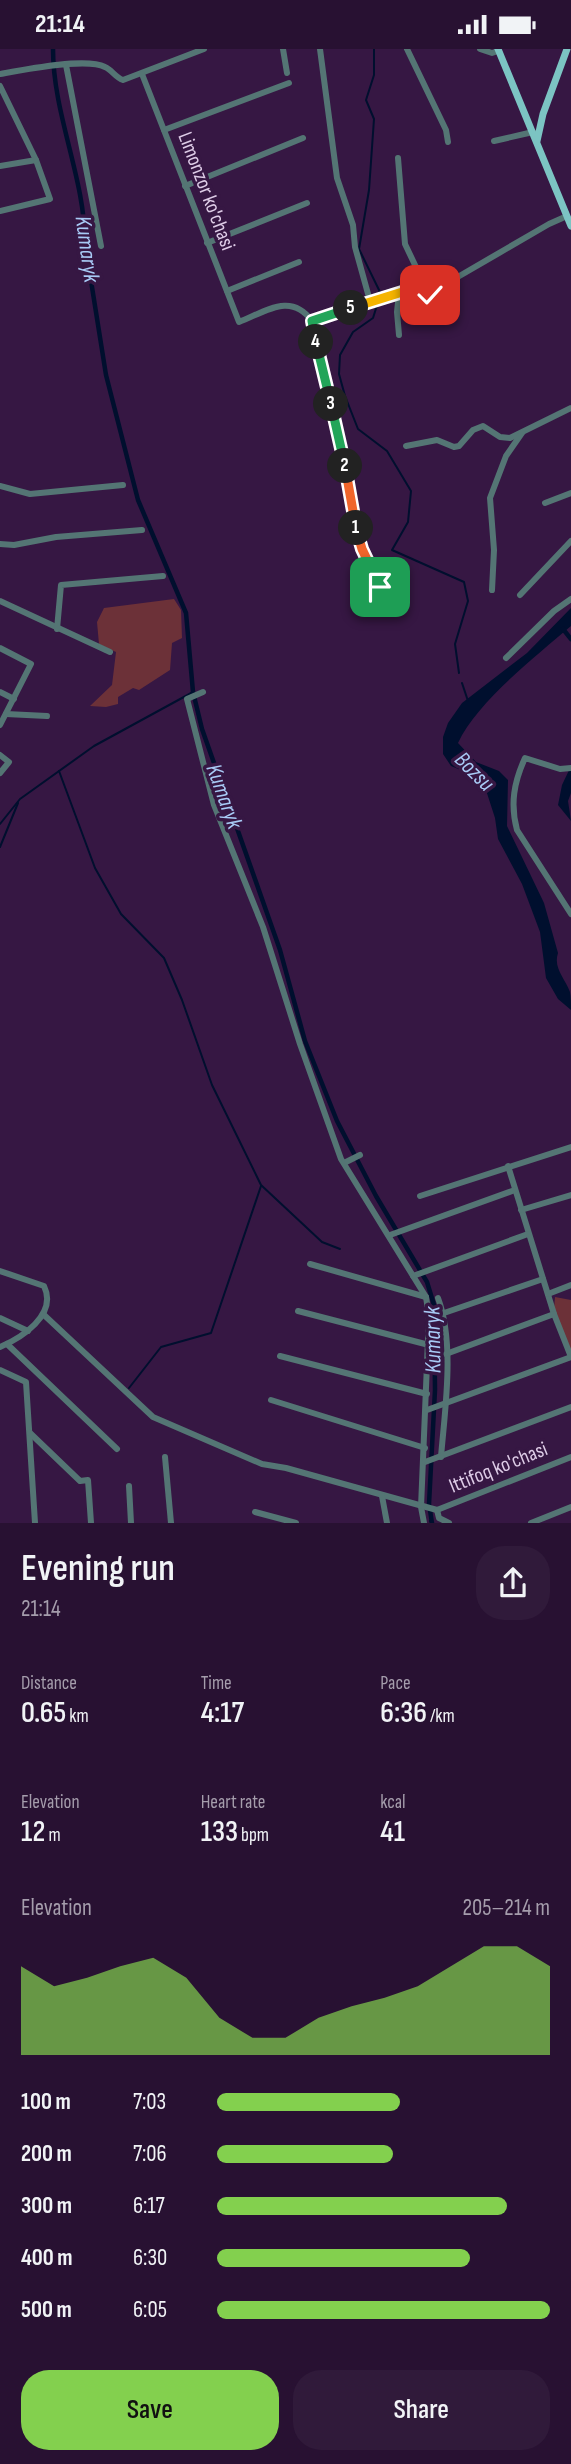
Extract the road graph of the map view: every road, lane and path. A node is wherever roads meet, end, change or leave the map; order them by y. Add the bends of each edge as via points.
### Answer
1 (204, 49) edge
2 (283, 49) edge
3 (320, 49) edge
4 (408, 49) edge
5 (480, 49) edge
6 (567, 49) edge
7 (498, 50) edge
8 (66, 65) junction
9 (287, 73) dead end
10 (0, 74) edge
11 (142, 74) junction
12 (289, 83) dead end
13 (0, 86) edge
14 (543, 114) junction
15 (528, 120) junction
16 (164, 130) junction
17 (533, 132) junction
18 (303, 138) dead end
19 (494, 141) dead end
20 (448, 142) dead end
21 (537, 142) junction
22 (398, 158) dead end
23 (36, 160) junction
24 (0, 166) edge
25 (186, 186) junction
26 (307, 203) dead end
27 (0, 211) edge
28 (567, 216) junction
29 (571, 226) edge
30 (207, 243) junction
31 (101, 246) dead end
32 (299, 262) dead end
33 (428, 286) junction
34 (227, 291) junction
35 (395, 294) junction
36 (371, 300) junction
37 (429, 317) dead end
38 (312, 321) junction
39 (399, 335) dead end
40 (570, 411) edge
41 (523, 431) junction
42 (406, 446) dead end
43 (123, 485) dead end
44 (0, 486) edge
45 (571, 493) edge
46 (545, 503) dead end
47 (142, 530) dead end
48 (571, 541) edge
49 (0, 544) edge
50 (163, 576) dead end
51 (380, 587) dead end
52 (492, 590) dead end
53 (520, 595) dead end
54 (571, 599) edge
55 (0, 601) edge
56 (57, 629) junction
57 (0, 648) edge
58 (110, 652) dead end
59 (506, 658) dead end
60 (0, 692) edge
61 (203, 692) dead end
62 (14, 699) junction
63 (47, 716) dead end
64 (2, 719) edge
65 (0, 755) edge
66 (568, 768) edge
67 (0, 773) edge
68 (571, 914) edge
69 (571, 1147) edge
70 (360, 1155) dead end
71 (346, 1162) junction
72 (508, 1166) junction
73 (515, 1190) junction
74 (571, 1195) edge
75 (420, 1196) dead end
76 (521, 1210) junction
77 (528, 1234) junction
78 (391, 1235) junction
79 (310, 1264) dead end
80 (0, 1271) edge
81 (417, 1274) junction
82 (543, 1279) junction
83 (571, 1285) edge
84 (548, 1294) junction
85 (426, 1297) junction
86 (439, 1298) dead end
87 (298, 1311) dead end
88 (444, 1313) junction
89 (43, 1314) junction
90 (554, 1314) junction
91 (0, 1318) edge
92 (28, 1331) junction
93 (8, 1344) junction
94 (429, 1345) junction
95 (0, 1347) edge
96 (446, 1354) junction
97 (280, 1356) dead end
98 (571, 1357) edge
99 (0, 1370) edge
100 (427, 1394) junction
101 (271, 1400) dead end
102 (444, 1405) junction
103 (571, 1407) edge
104 (427, 1411) junction
105 (30, 1433) junction
106 (425, 1448) junction
107 (117, 1449) dead end
108 (165, 1457) dead end
109 (439, 1457) junction
110 (571, 1457) edge
111 (425, 1462) junction
112 (129, 1486) dead end
113 (382, 1496) junction
114 (571, 1507) edge
115 (429, 1508) junction
116 (255, 1512) dead end
117 (34, 1523) edge
118 (91, 1523) edge
119 (131, 1523) edge
120 (171, 1523) edge
121 (296, 1523) edge
122 (387, 1523) edge
123 (424, 1523) edge
124 (449, 1523) edge
125 (531, 1523) edge

1 - 11 street
2 - 9 street
3 - 36 street via 337,178
4 - 20 street
5 - 7 street
6 - 14 main road
7 - 15 main road
8 - 10 street
8 - 11 street via 103,66 122,80
8 - 31 street
11 - 16 street, Limonzor ko'chasi
12 - 16 street
13 - 23 street
14 - 15 main road
14 - 21 main road
15 - 17 main road
16 - 25 street, Limonzor ko'chasi
17 - 19 street
17 - 21 main road
18 - 25 street
21 - 28 main road
22 - 33 street via 405,244
23 - 24 street
23 - 27 street via 50,199
25 - 30 street, Limonzor ko'chasi
26 - 30 street
28 - 29 main road
28 - 33 street via 456,278
30 - 34 street, Limonzor ko'chasi
32 - 34 street
33 - 35 street
33 - 37 street
34 - 38 street, Limonzor ko'chasi via 239,322 293,305
35 - 36 street
35 - 39 street
36 - 38 street
38 - 51 street via 358,536
40 - 41 street
41 - 42 street via 505,439 483,426 459,446 437,440
41 - 52 street via 506,456 489,498
43 - 44 street via 30,494
45 - 46 street
47 - 49 street
48 - 53 street
50 - 56 street via 61,585
54 - 59 street
55 - 56 street
56 - 58 street
57 - 62 street via 31,664
60 - 62 street
61 - 71 street via 187,699 214,805 263,927 300,1044
62 - 64 street
63 - 64 street
65 - 67 street via 9,762
66 - 68 street via 525,758 517,774 513,814 517,830
69 - 72 street
70 - 71 street
71 - 78 street
72 - 73 street
72 - 75 street
73 - 76 street
73 - 78 street
74 - 76 street
76 - 77 street
77 - 81 street
77 - 82 street
78 - 81 street
79 - 85 street
80 - 89 street via 44,1286
81 - 85 street
82 - 84 street
82 - 88 street
83 - 84 street
84 - 90 street
85 - 94 street
86 - 88 street
87 - 94 street
88 - 96 street
89 - 92 street
89 - 113 street via 153,1417 262,1464
90 - 96 street
90 - 98 street
91 - 92 street
92 - 93 street
93 - 95 street
93 - 107 street
94 - 100 street
96 - 102 street
97 - 100 street
98 - 102 street
99 - 105 street via 26,1382
100 - 104 street
101 - 106 street
102 - 104 street
102 - 109 street
103 - 109 street
104 - 106 street
105 - 117 street
105 - 118 street via 80,1481 88,1480
106 - 111 street
108 - 120 street
109 - 111 street
110 - 115 street, Ittifoq ko'chasi
111 - 115 street
112 - 119 street
113 - 115 street
113 - 122 street
114 - 125 street
115 - 123 street
115 - 124 street
116 - 121 street

